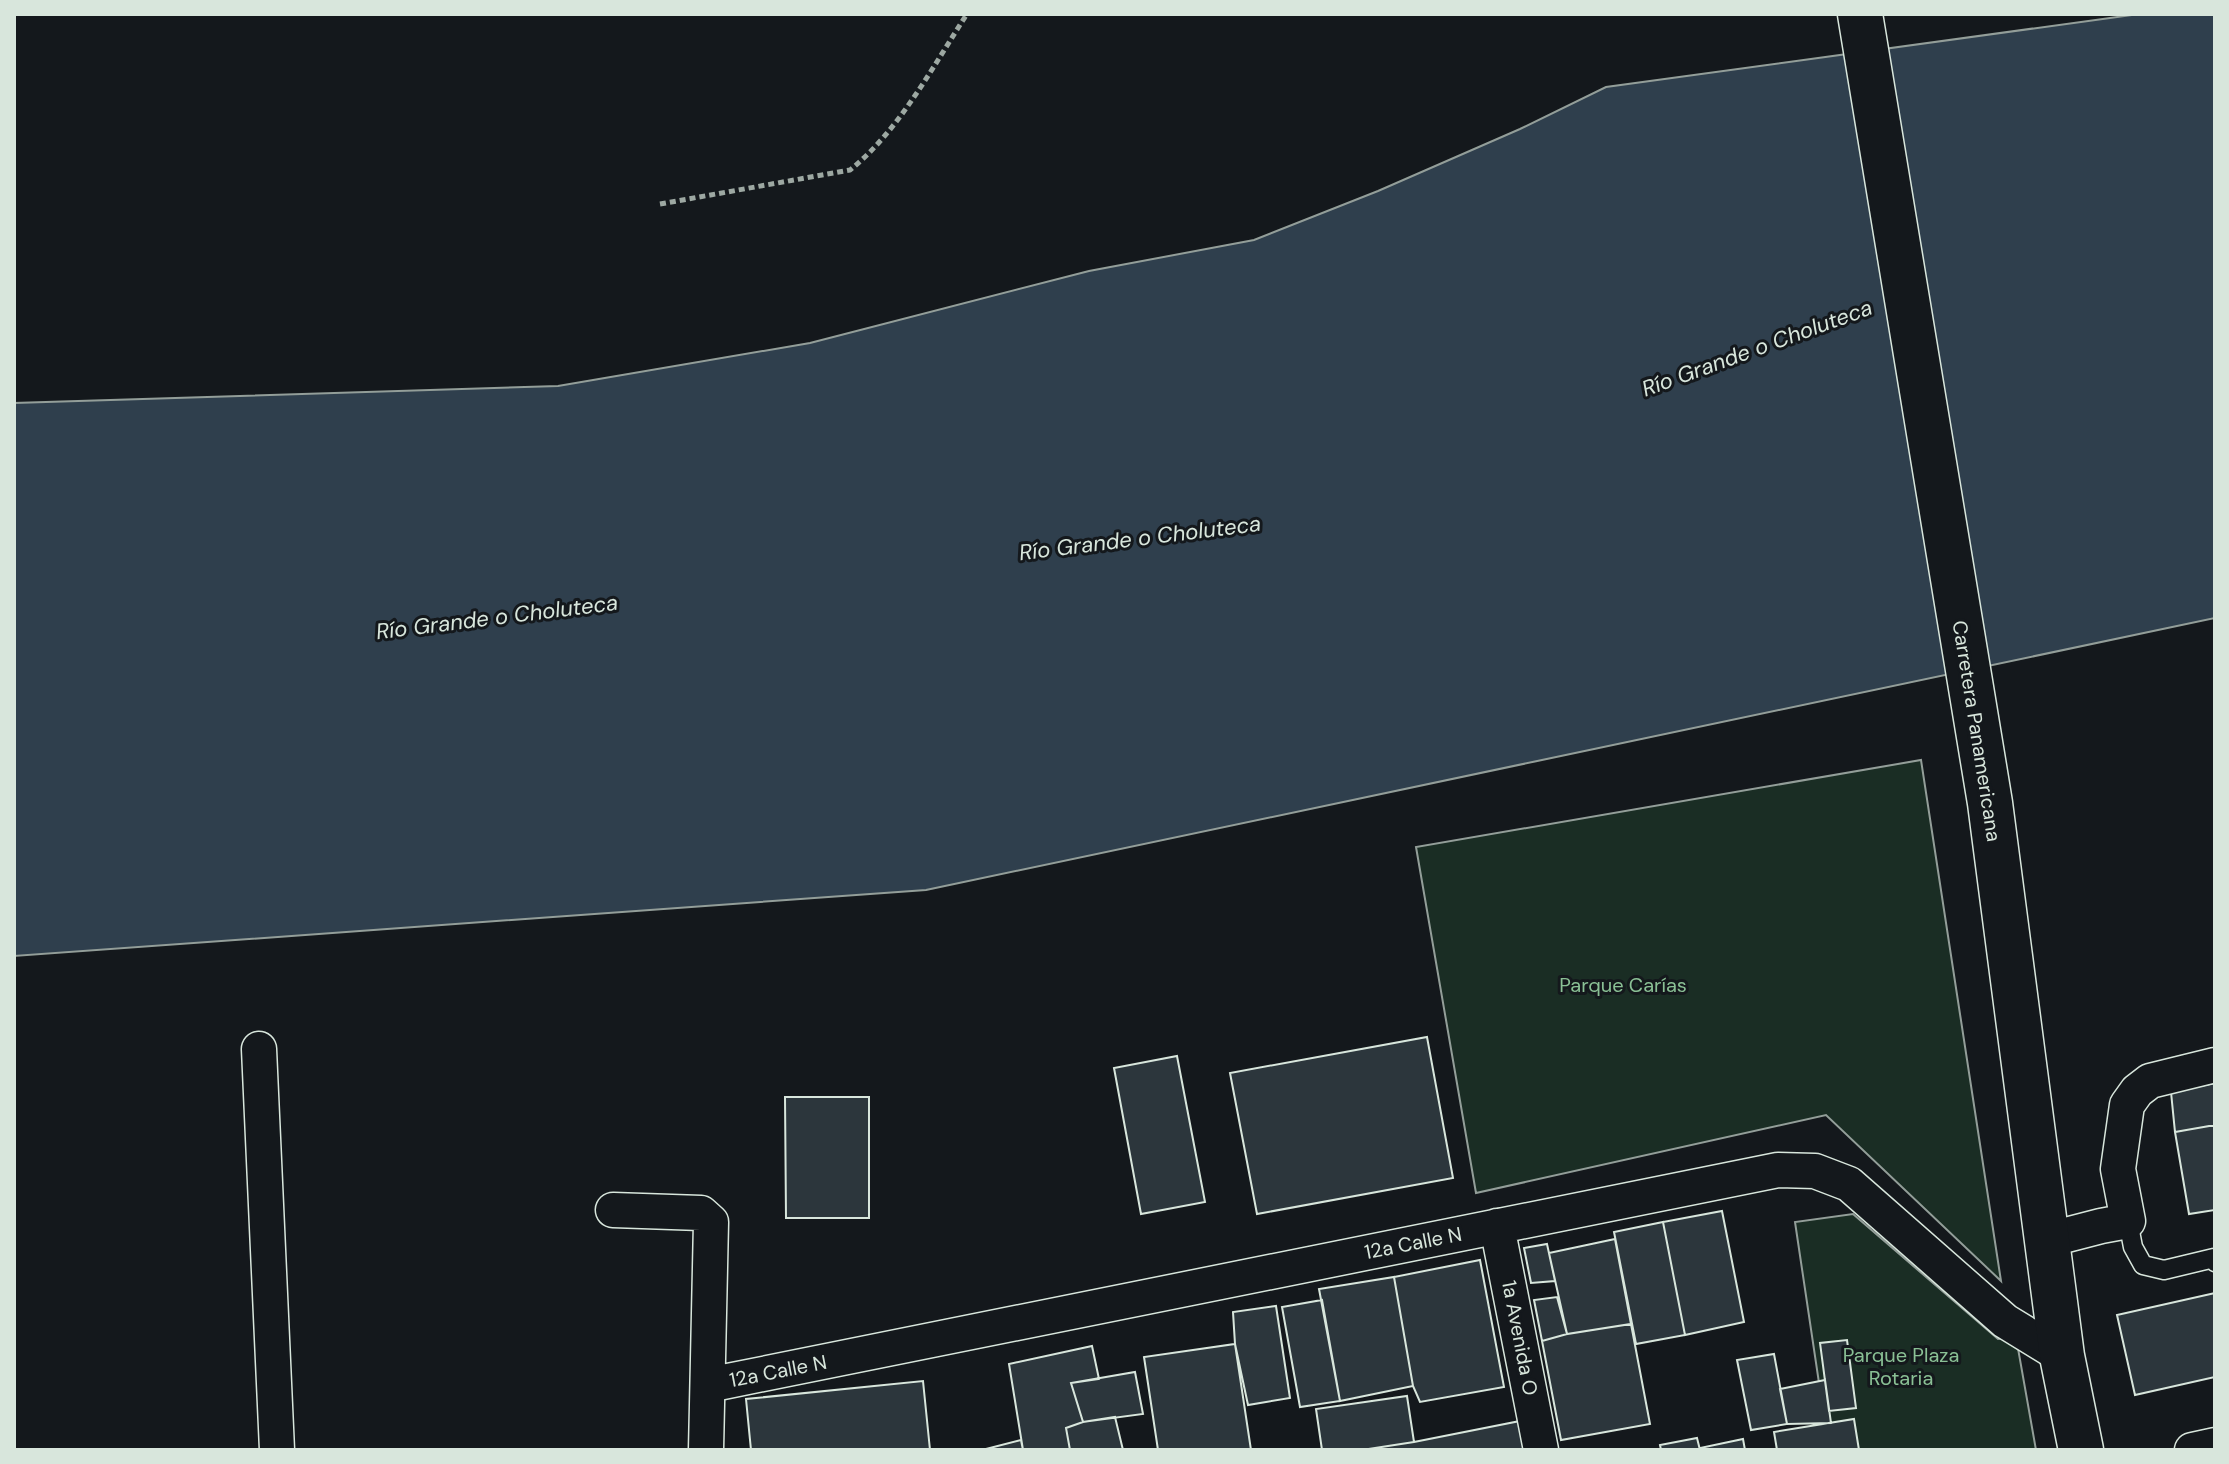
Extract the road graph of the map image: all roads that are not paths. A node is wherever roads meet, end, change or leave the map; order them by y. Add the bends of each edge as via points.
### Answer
1 (1860, 14) edge
2 (259, 1049) dead end
3 (2215, 1065) edge
4 (613, 1210) dead end
5 (2128, 1221) junction
6 (1497, 1226) junction
7 (2047, 1240) junction
8 (2215, 1259) edge
9 (2062, 1356) junction
10 (708, 1385) junction
11 (2215, 1445) edge
12 (277, 1450) edge
13 (706, 1450) edge
14 (1541, 1450) edge
15 (2081, 1450) edge
16 (2192, 1450) edge

1 - 7 highway, Carretera Panamericana via 1990,803
2 - 12 street
3 - 5 street via 2150,1081 2127,1105 2118,1169
4 - 10 street via 701,1213 711,1222
5 - 7 street
5 - 8 lane via 2143,1265 2164,1270
6 - 9 street, 12a Calle N via 1778,1170 1815,1171 1849,1184 2005,1321
6 - 10 street, 12a Calle N
6 - 14 street, 1a Avenida O
7 - 9 highway, Carretera Panamericana
9 - 15 highway, Carretera Panamericana
10 - 13 street
11 - 16 street

